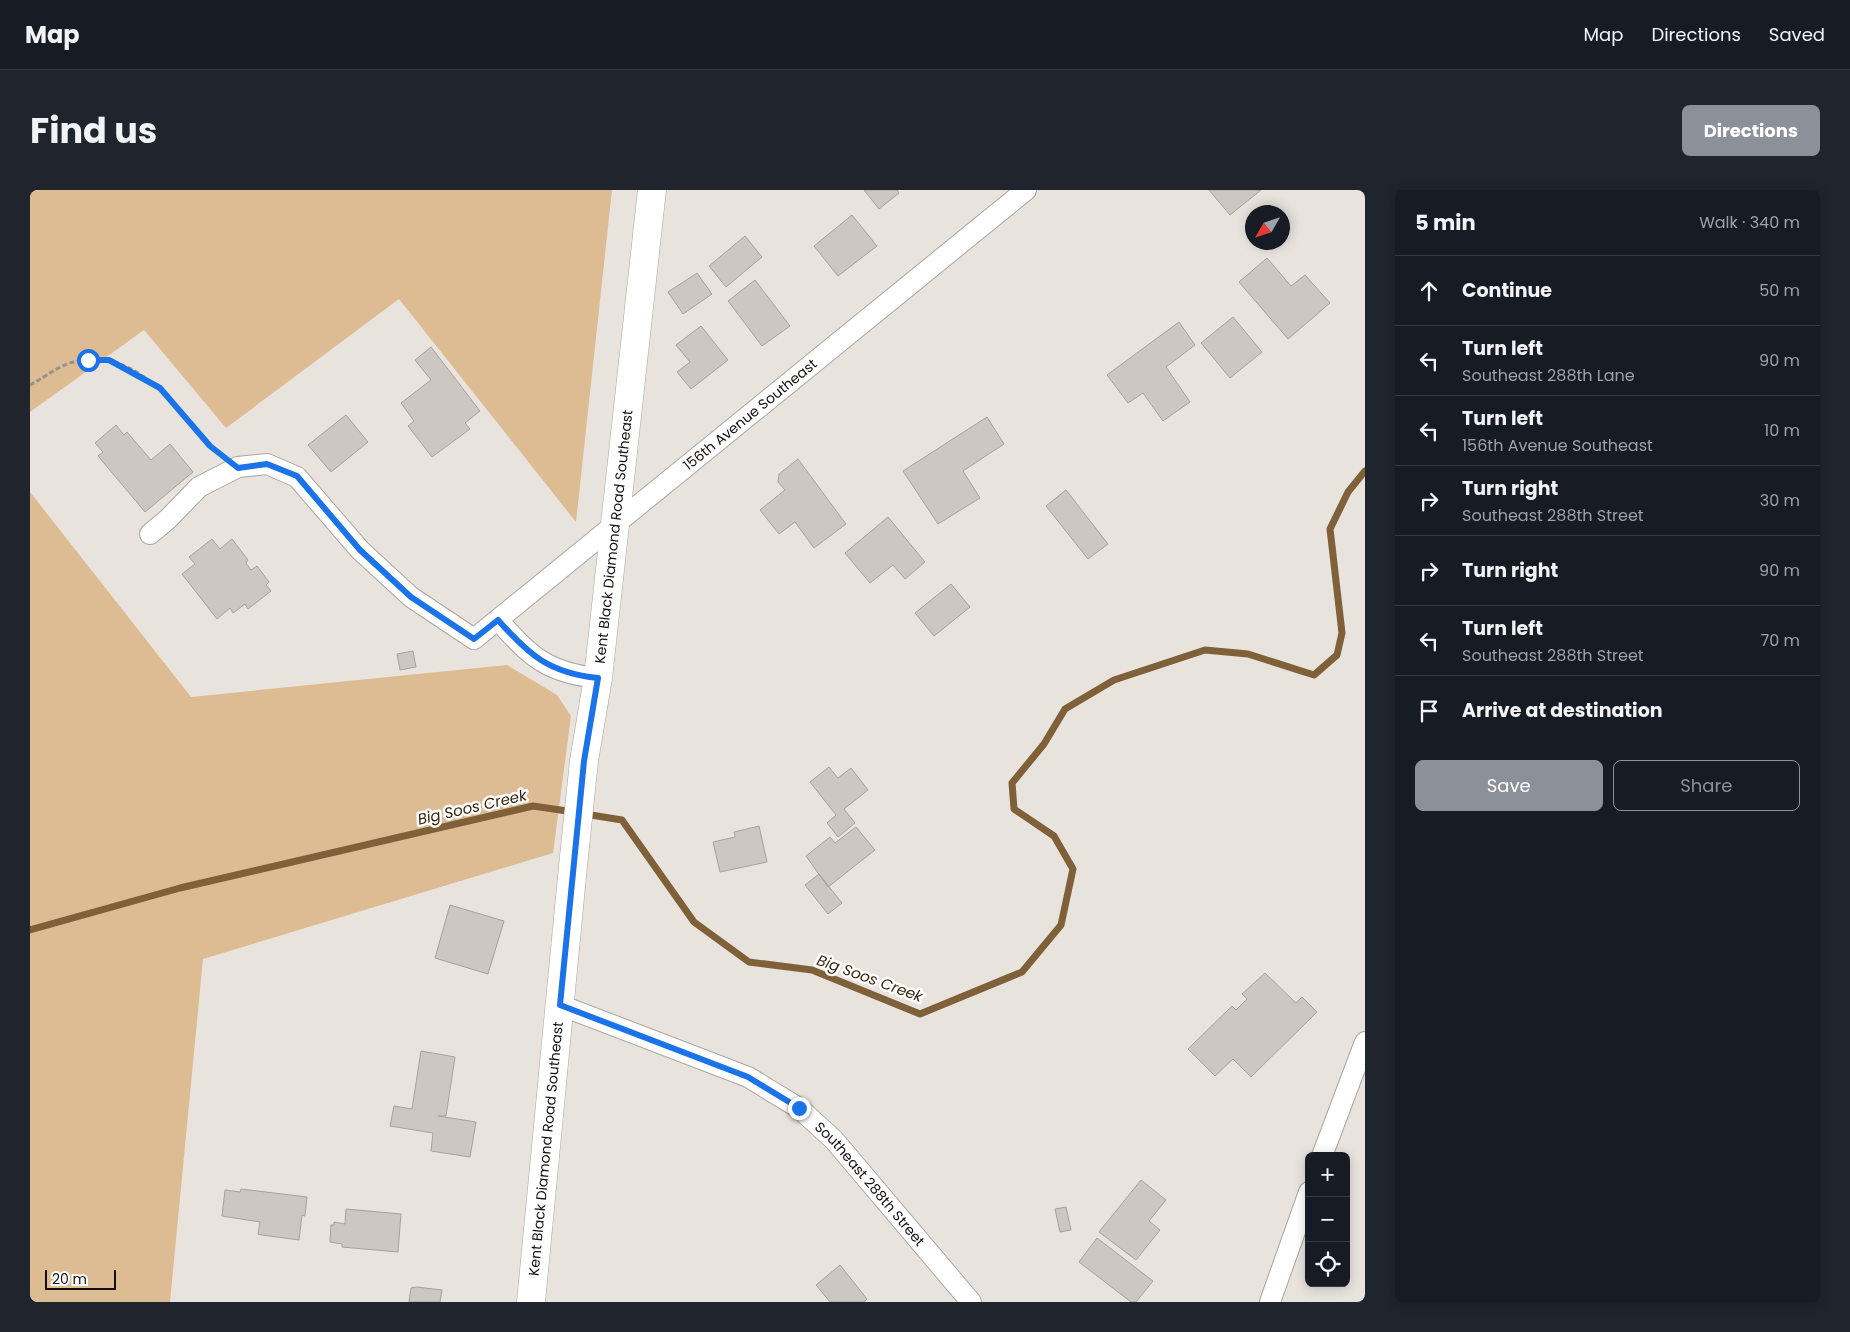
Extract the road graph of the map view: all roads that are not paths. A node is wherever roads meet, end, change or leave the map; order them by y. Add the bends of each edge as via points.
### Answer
1 (652, 190) edge
2 (1026, 190) edge
3 (615, 525) junction
4 (150, 534) dead end
5 (498, 620) junction
6 (598, 678) junction
7 (560, 1005) junction
8 (1365, 1042) edge
9 (1324, 1152) edge
10 (1307, 1197) edge
11 (531, 1302) edge
12 (971, 1302) edge
13 (1270, 1302) edge

1 - 3 street, Kent Black Diamond Road Southeast
2 - 3 street, 156th Avenue Southeast
3 - 5 street, 156th Avenue Southeast
3 - 6 street, Kent Black Diamond Road Southeast
4 - 5 street, 156th Avenue Southeast via 199,488 238,468 267,464 297,476 360,550 411,597 474,639
5 - 6 street via 545,665 578,676
6 - 7 street, Kent Black Diamond Road Southeast via 584,761
7 - 11 street, Kent Black Diamond Road Southeast
7 - 12 street, Southeast 288th Street via 748,1077 799,1108 834,1140
8 - 9 street
10 - 13 street

